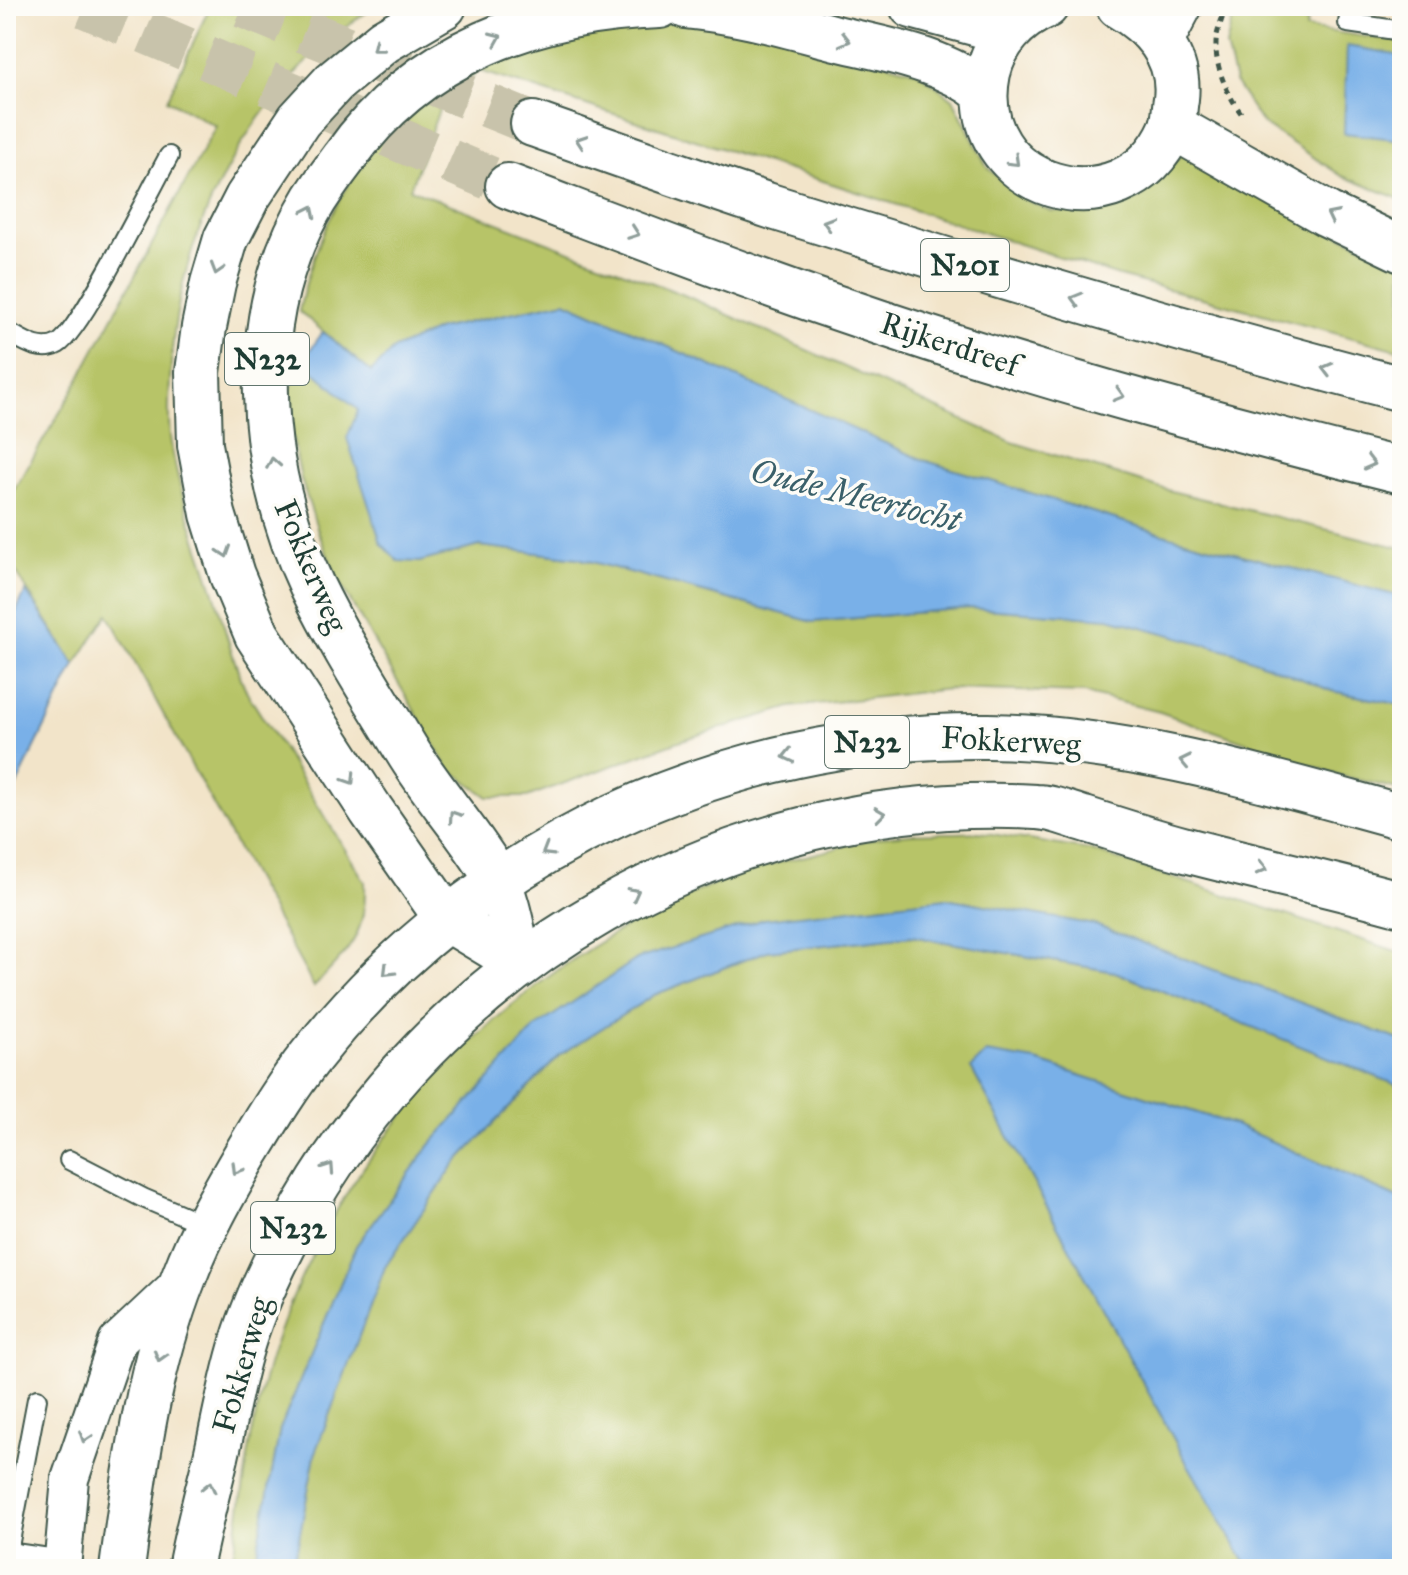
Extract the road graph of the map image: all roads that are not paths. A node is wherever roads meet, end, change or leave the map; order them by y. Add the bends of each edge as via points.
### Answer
1 (444, 6) edge
2 (660, 6) edge
3 (686, 6) edge
4 (912, 6) edge
5 (1046, 6) edge
6 (1119, 6) edge
7 (1184, 6) edge
8 (1351, 6) edge
9 (1402, 31) edge
10 (1008, 32) junction
11 (1164, 44) junction
12 (984, 92) junction
13 (533, 124) tunnel mouth
14 (1172, 126) junction
15 (169, 156) dead end
16 (508, 186) tunnel mouth
17 (1402, 250) edge
18 (6, 331) edge
19 (1402, 389) edge
20 (1402, 471) edge
21 (1402, 817) edge
22 (497, 881) junction
23 (1402, 904) edge
24 (447, 919) junction
25 (520, 963) junction
26 (69, 1160) dead end
27 (206, 1225) junction
28 (182, 1281) junction
29 (37, 1399) dead end
30 (7, 1560) edge
31 (62, 1564) edge
32 (122, 1569) edge
33 (190, 1569) edge

1 -> 24 main road, N232 via 384,41 334,82 299,120 247,198 226,239 213,283 198,372 198,409 213,514 257,635
22 -> 2 main road, Fokkerweg / N232 via 408,753 299,554 278,489 267,429 265,373 273,313 289,256 314,200 368,125 423,78 495,37 535,23
3 -> 12 main road via 729,10 903,55 966,77
4 - 10 main road
5 - 10 main road
6 - 11 main road via 1143,21
7 - 11 street
8 - 9 lane via 1348,23
10 - 12 main road via 991,60
11 - 14 main road via 1177,84
12 -> 14 main road via 989,125 1006,155 1032,178 1064,189 1098,190 1130,178 1156,156
19 -> 13 main road, N201 via 1021,283 770,206
17 -> 14 main road
15 - 18 lane via 69,335 57,345 41,348
16 -> 20 main road, Rijkerdreef / N201 via 832,307 996,360
21 -> 22 main road, Fokkerweg / N232 via 1137,751 993,736 904,738 730,770 616,814
22 - 24 main road, Fokkerweg / N232
22 - 25 main road, Fokkerweg / N232
25 -> 23 main road, Fokkerweg / N232 via 638,890 727,852 837,820 951,806 1041,807
24 - 25 main road, N232
24 -> 27 main road, Fokkerweg / N232 via 379,981 310,1057
33 -> 25 main road, Fokkerweg / N232 via 241,1349 290,1232 327,1170 387,1092 441,1032
26 - 27 lane
27 - 28 main road, Fokkerweg / N232
28 -> 31 street, Fokkerweg via 117,1342 70,1479
28 -> 32 main road, Fokkerweg / N232 via 138,1447
29 - 30 lane
30 - 31 lane

